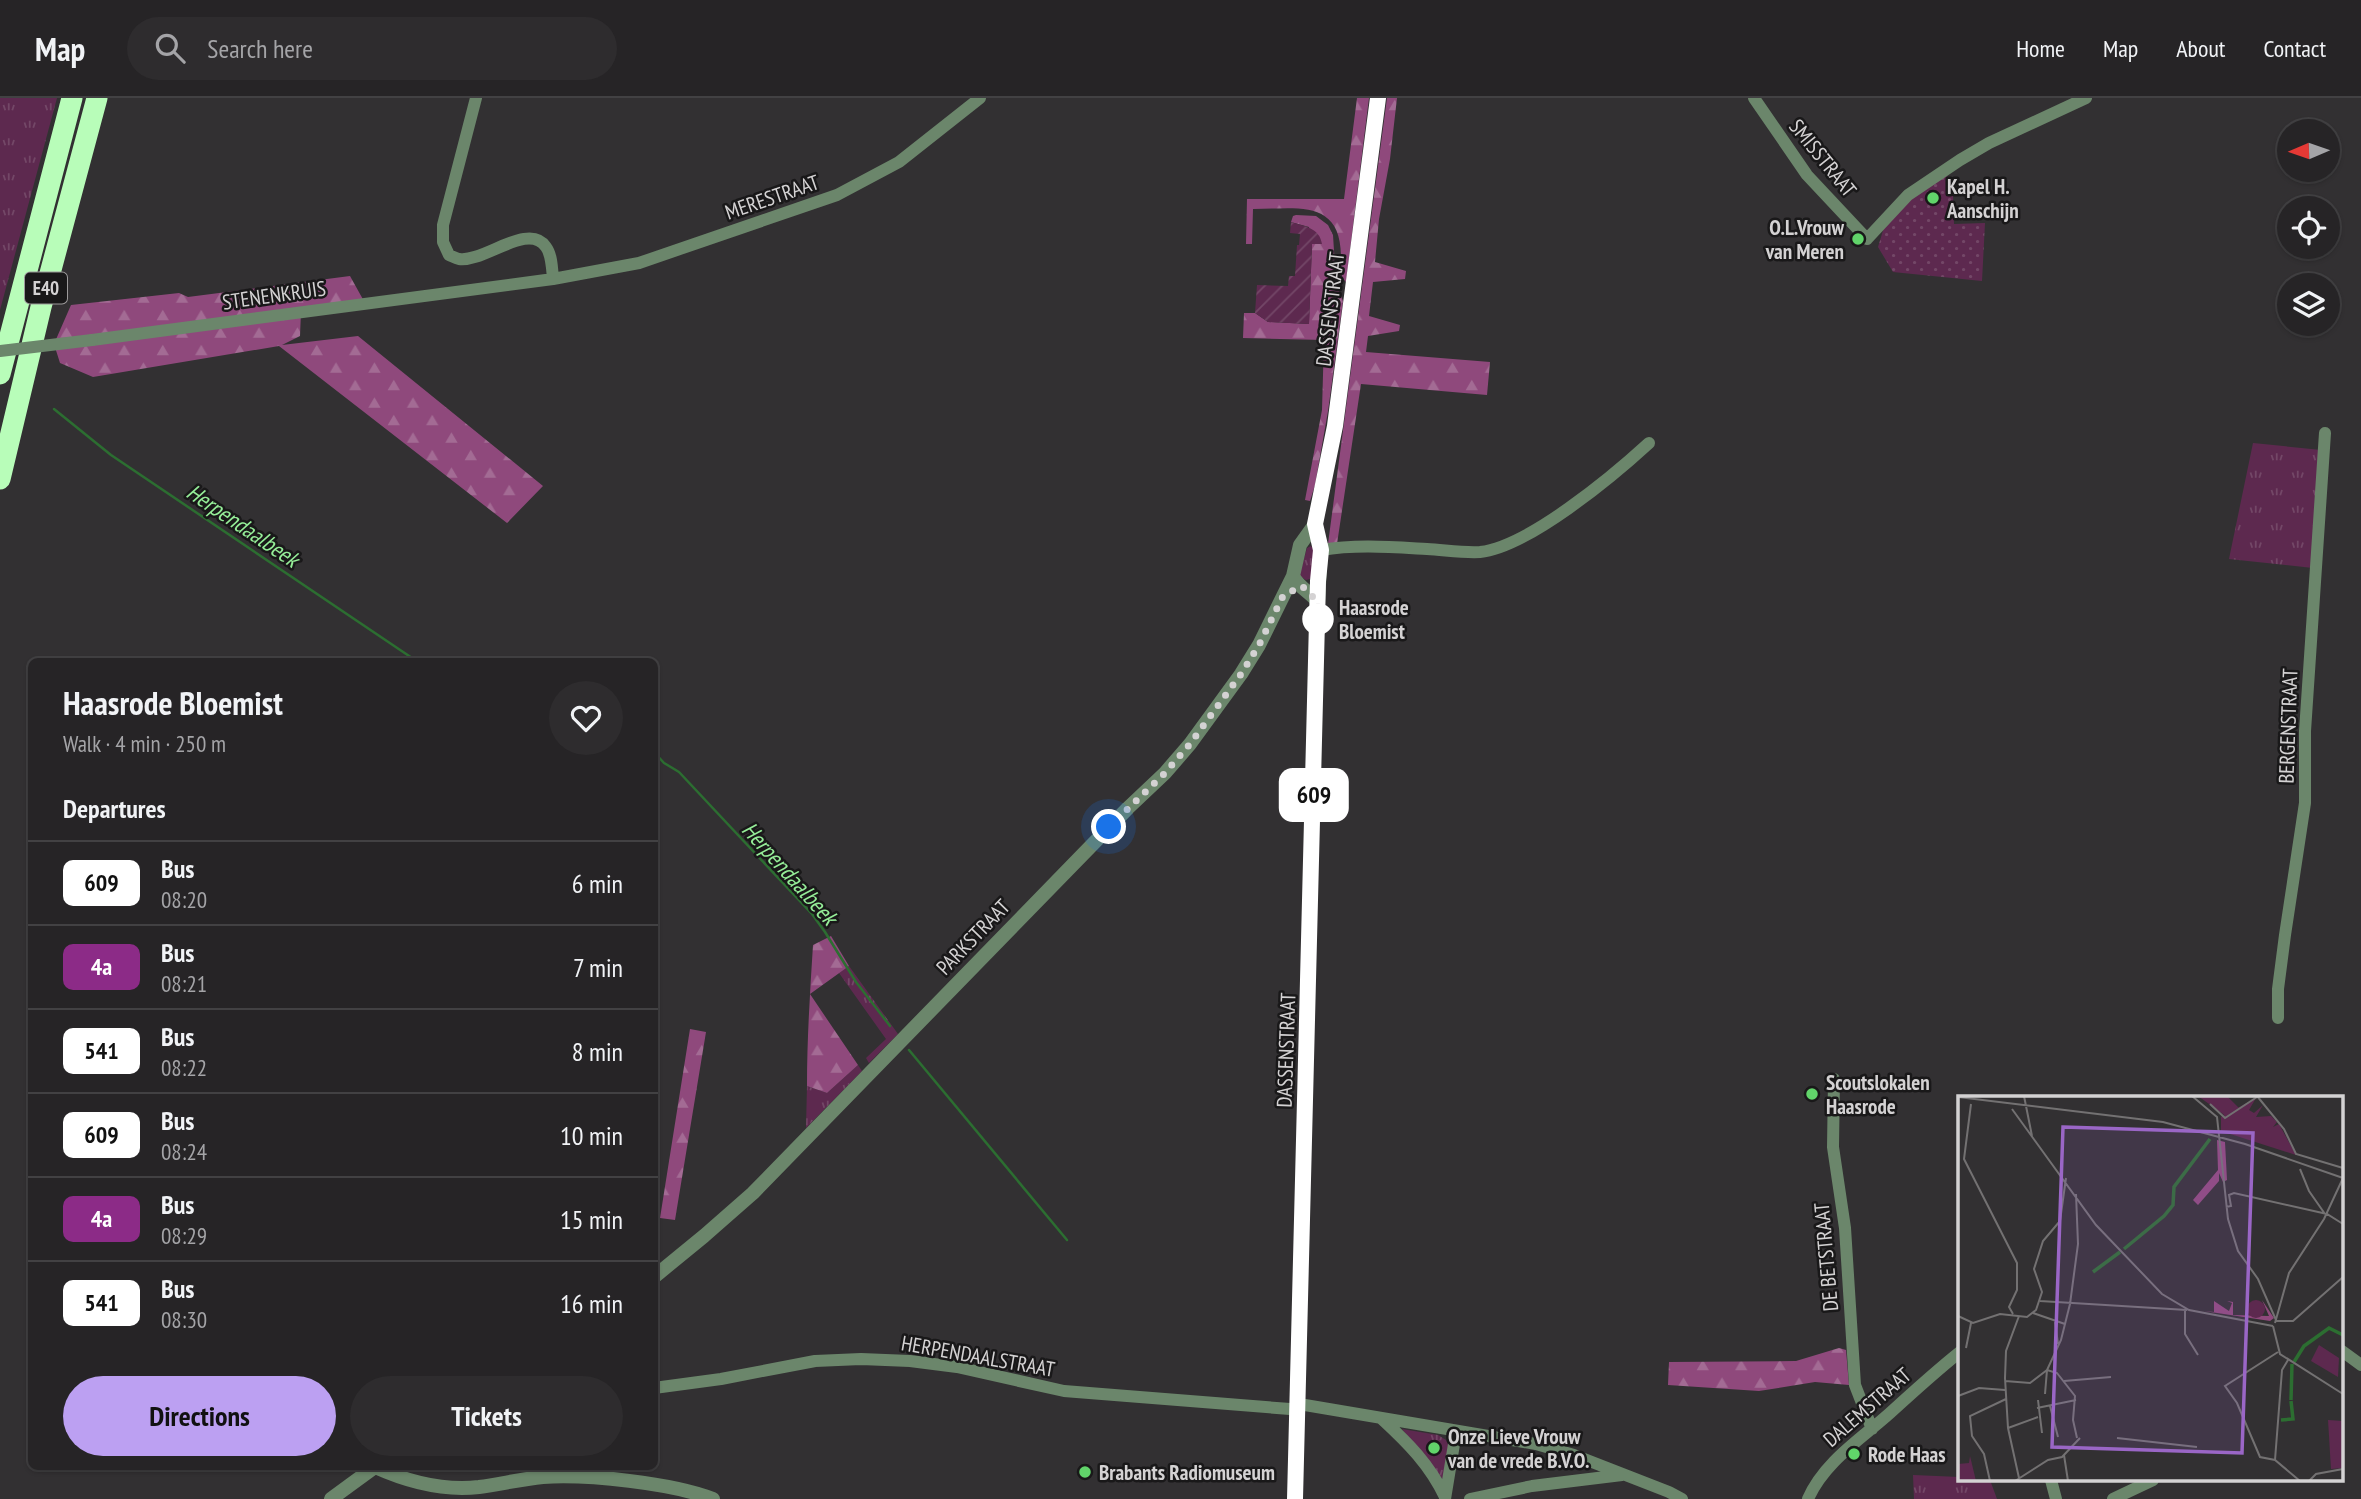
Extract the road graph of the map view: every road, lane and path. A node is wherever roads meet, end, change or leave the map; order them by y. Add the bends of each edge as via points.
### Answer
1 (72, 98) edge
2 (97, 98) edge
3 (476, 98) edge
4 (980, 98) edge
5 (1378, 98) edge
6 (1754, 98) edge
7 (2086, 98) edge
8 (553, 279) junction
9 (0, 351) edge
10 (0, 374) edge
11 (2325, 433) dead end
12 (1649, 443) dead end
13 (0, 479) edge
14 (1315, 524) junction
15 (1304, 539) junction
16 (1320, 547) junction
17 (1318, 581) junction
18 (1299, 583) junction
19 (1318, 602) junction
20 (2278, 1018) dead end
21 (1833, 1079) dead end
22 (658, 1274) edge
23 (2344, 1353) edge
24 (1958, 1354) edge
25 (2361, 1366) edge
26 (658, 1387) edge
27 (1297, 1407) junction
28 (1381, 1419) junction
29 (1872, 1429) junction
30 (1456, 1432) junction
31 (372, 1470) edge
32 (384, 1470) edge
33 (1624, 1475) junction
34 (2052, 1482) edge
35 (2148, 1482) edge
36 (1445, 1498) edge
37 (331, 1499) edge
38 (713, 1499) edge
39 (1295, 1499) edge
40 (1471, 1499) edge
41 (1682, 1499) edge
42 (1808, 1499) edge
43 (2056, 1499) edge
44 (2113, 1499) edge

1 - 10 highway, E40
2 - 13 highway, E40
3 - 8 street via 446,207 443,242 449,255 459,259 517,240 539,240 550,256
4 - 8 street, MERESTRAAT via 899,162 837,195 639,263
5 - 14 street, DASSENSTRAAT via 1339,404
6 - 7 street, SMISSTRAAT via 1807,175 1867,239 1908,195 1960,160
8 - 9 street, STENENKRUIS, bridge
11 - 20 street, BERGENSTRAAT via 2305,731 2305,803 2278,989
12 - 16 street via 1531,534 1497,548 1474,552
14 - 15 street, DASSENSTRAAT
14 - 16 street, DASSENSTRAAT
15 - 16 street via 1315,539
15 - 18 street, DASSENSTRAAT
16 - 17 street, DASSENSTRAAT
17 - 18 street via 1312,586
17 - 19 street, DASSENSTRAAT
18 - 19 street
18 - 22 street, PARKSTRAAT via 1283,596 1241,674 1165,773 761,1185
19 - 27 street, DASSENSTRAAT
21 - 29 street, DE BETSTRAAT via 1833,1147 1845,1228 1855,1385
23 - 25 street
24 - 29 street, DALEMSTRAAT
26 - 27 street, HERPENDAALSTRAAT via 814,1361 861,1359 957,1367 1064,1391
27 - 28 street, HERPENDAALSTRAAT
27 - 39 street, DASSENSTRAAT
28 - 30 street, HERPENDAALSTRAAT
28 - 36 street via 1413,1447
29 - 42 street, DALEMSTRAAT via 1815,1482
30 - 33 street, HERPENDAALSTRAAT via 1536,1444
30 - 36 street
31 - 37 street
32 - 38 street via 451,1488 545,1477 587,1478
33 - 40 street
33 - 41 street, HERPENDAALSTRAAT
34 - 43 street
35 - 44 street

